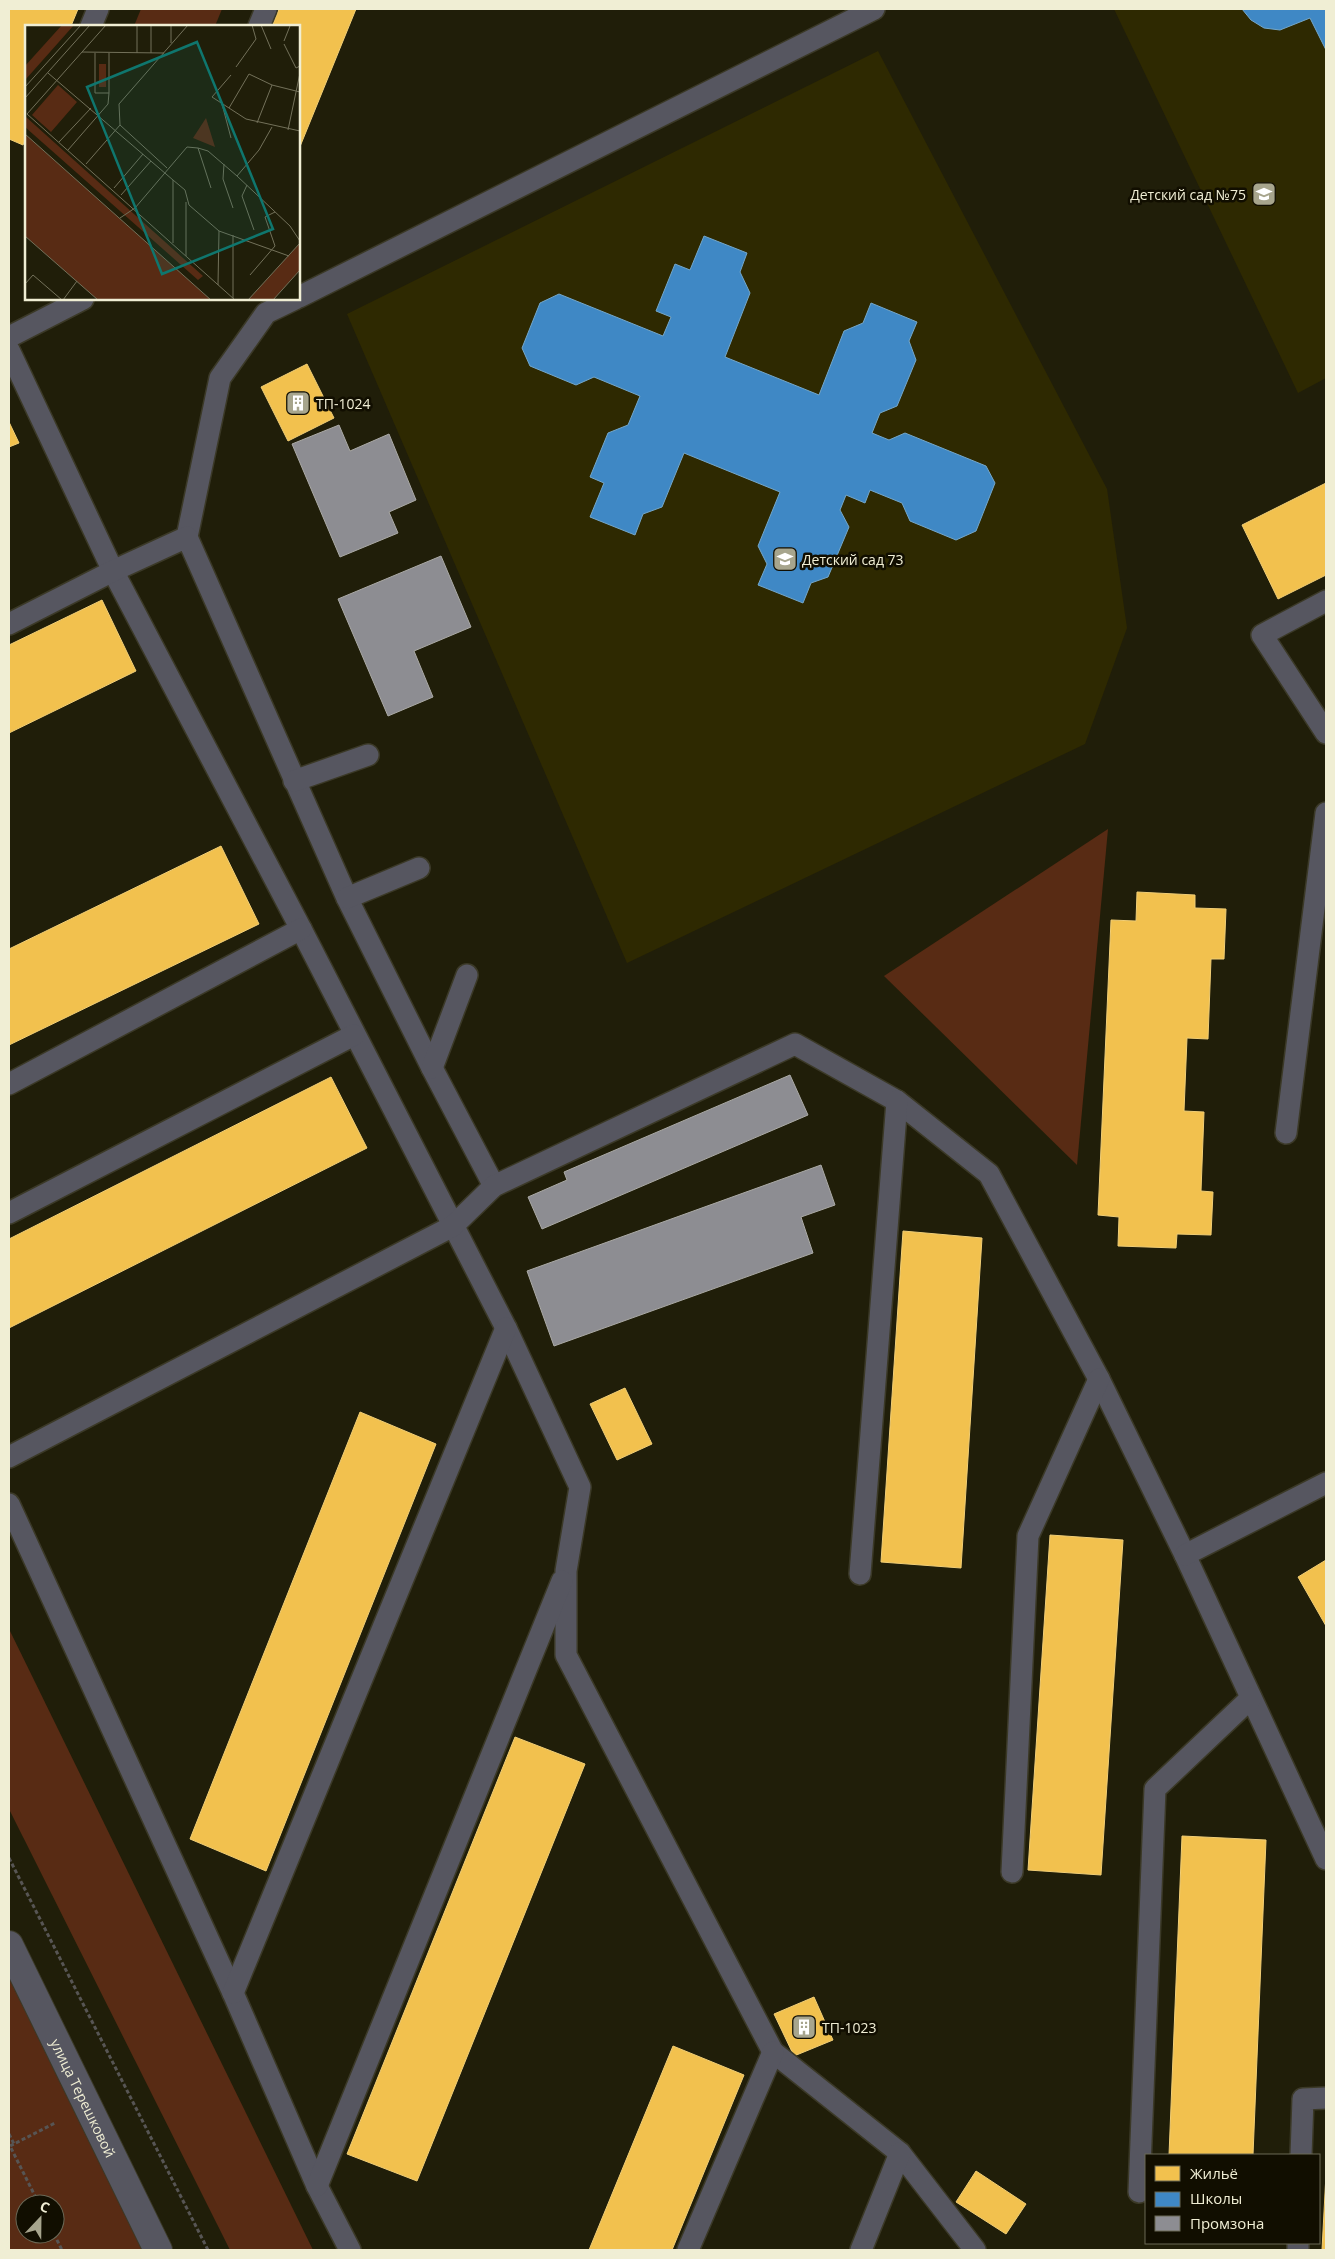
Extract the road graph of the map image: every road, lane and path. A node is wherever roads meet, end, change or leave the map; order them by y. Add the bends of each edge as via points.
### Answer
1 (98, 9) edge
2 (266, 9) edge
3 (874, 9) edge
4 (91, 25) edge
5 (259, 25) edge
6 (300, 296) edge
7 (81, 300) edge
8 (293, 300) edge
9 (9, 337) edge
10 (9, 350) edge
11 (187, 537) junction
12 (113, 571) junction
13 (1326, 601) edge
14 (9, 624) edge
15 (1326, 732) edge
16 (368, 755) dead end
17 (294, 781) junction
18 (1326, 813) edge
19 (419, 868) dead end
20 (347, 898) junction
21 (301, 929) junction
22 (467, 975) dead end
23 (354, 1035) junction
24 (432, 1068) junction
25 (9, 1084) edge
26 (898, 1101) junction
27 (1286, 1133) dead end
28 (494, 1186) junction
29 (9, 1212) edge
30 (453, 1226) junction
31 (506, 1328) junction
32 (1099, 1379) junction
33 (9, 1457) edge
34 (1326, 1483) edge
35 (9, 1504) edge
36 (1185, 1555) junction
37 (566, 1571) junction
38 (860, 1574) dead end
39 (1251, 1698) junction
40 (9, 1858) edge
41 (1326, 1859) edge
42 (1012, 1872) dead end
43 (9, 1945) edge
44 (234, 1993) junction
45 (773, 2052) junction
46 (1326, 2098) edge
47 (86, 2106) junction
48 (9, 2134) edge
49 (11, 2145) edge
50 (900, 2153) junction
51 (1301, 2154) edge
52 (318, 2186) junction
53 (1139, 2192) dead end
54 (34, 2194) edge
55 (158, 2250) edge
56 (208, 2250) edge
57 (350, 2250) edge
58 (688, 2250) edge
59 (861, 2250) edge
60 (975, 2250) edge

1 - 4 lane
2 - 5 lane
3 - 6 lane
7 - 9 lane
8 - 11 lane via 266,313 220,378
10 - 12 lane
11 - 12 lane
11 - 17 lane
12 - 14 lane
12 - 21 lane
13 - 15 lane via 1262,635
16 - 17 lane
17 - 20 lane
18 - 27 lane
19 - 20 lane
20 - 24 lane
21 - 23 lane
21 - 25 lane
22 - 24 lane
23 - 29 lane
23 - 30 lane
24 - 28 lane
26 - 28 lane via 795,1044
26 - 32 lane via 989,1174
26 - 38 lane
28 - 30 lane
30 - 31 lane
30 - 33 lane
31 - 37 lane via 580,1487
31 - 44 lane
32 - 36 lane
32 - 42 lane via 1028,1536
34 - 36 lane
35 - 44 lane
36 - 39 lane
37 - 45 lane via 566,1655
37 - 52 lane
39 - 41 lane
39 - 53 lane via 1155,1789
40 - 56 path
43 - 47 street, улица Терешковой
44 - 52 lane
45 - 50 lane
45 - 58 lane
46 - 51 lane via 1303,2099
47 - 49 path
47 - 55 street, улица Терешковой
48 - 49 path
49 - 54 path
50 - 59 lane
50 - 60 lane
52 - 57 lane

